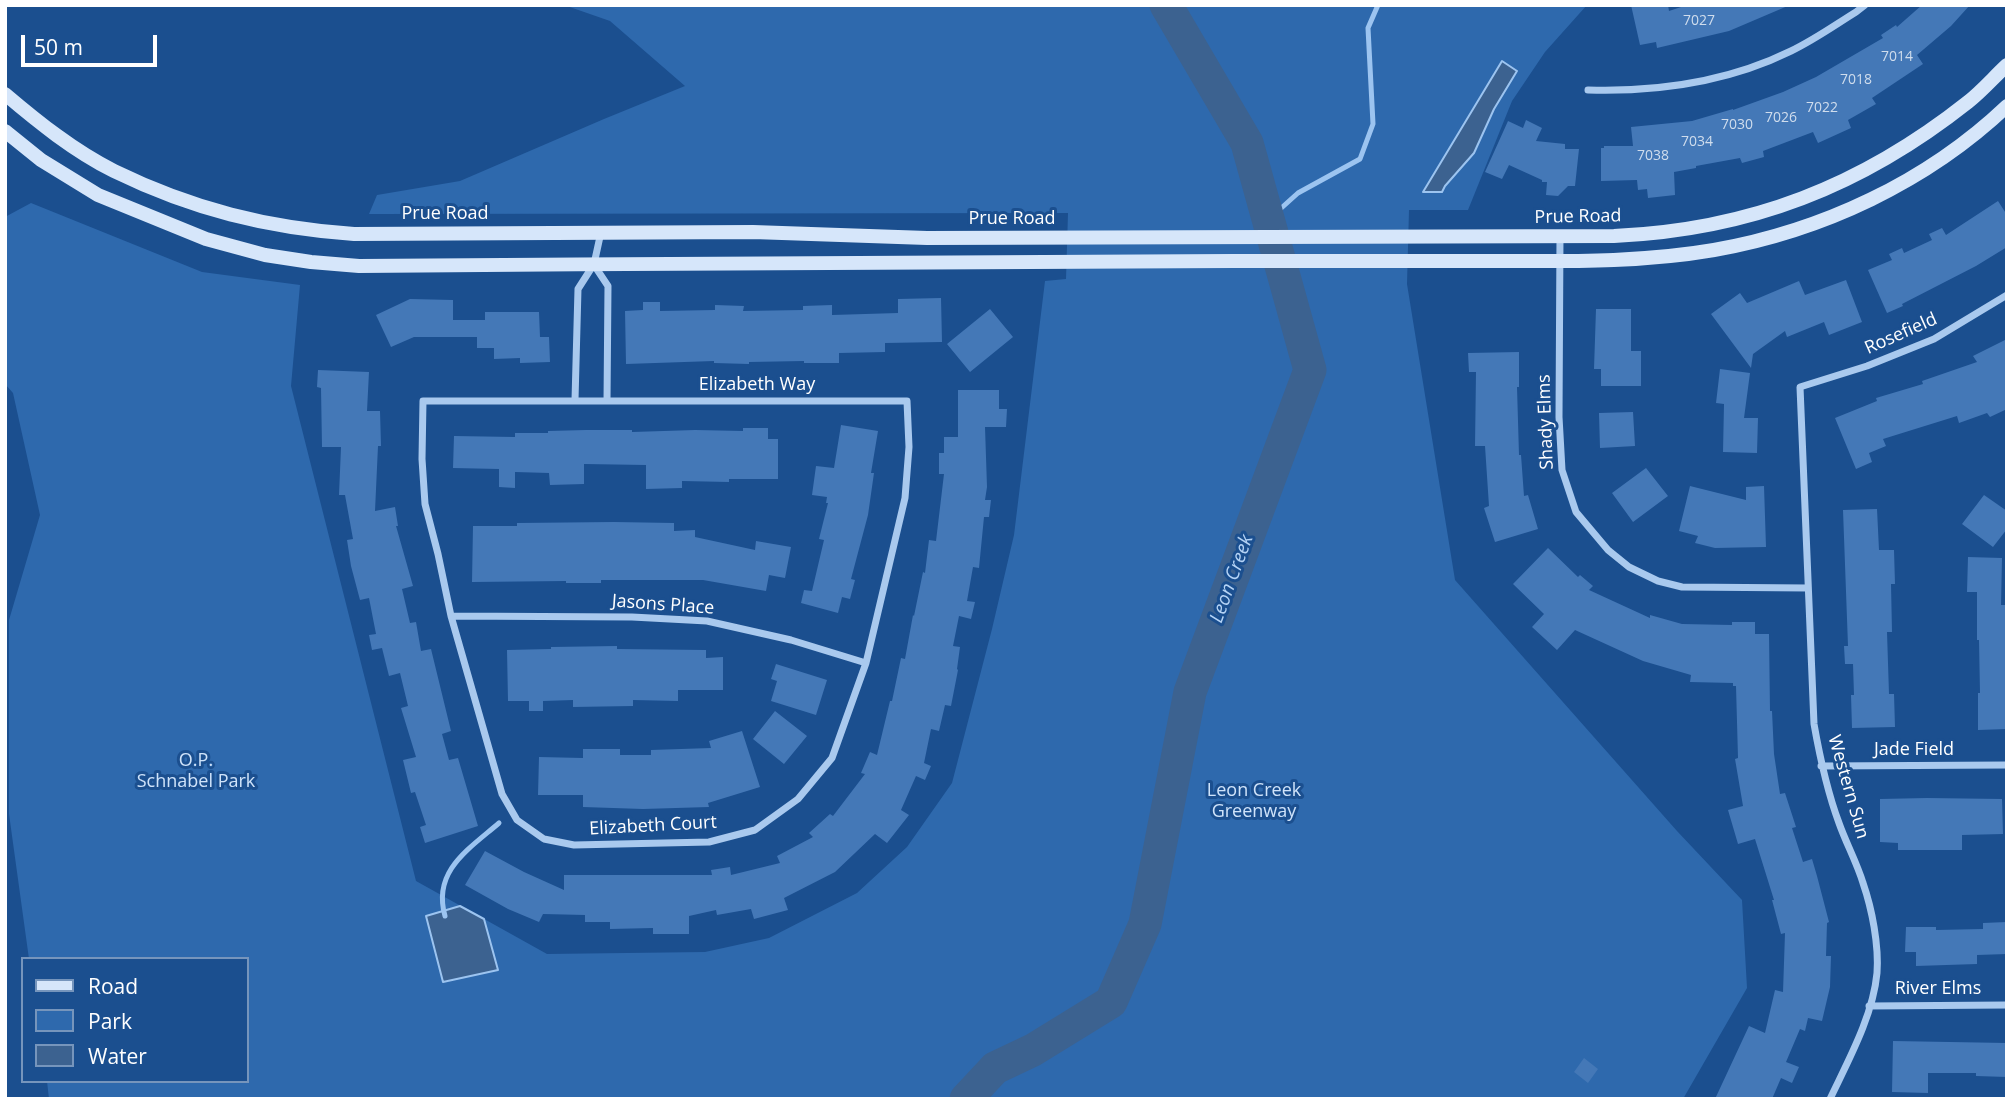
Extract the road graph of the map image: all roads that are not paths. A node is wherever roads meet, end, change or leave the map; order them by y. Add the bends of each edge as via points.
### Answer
1 (1865, 5) edge
2 (2007, 65) edge
3 (1588, 90) dead end
4 (5, 94) edge
5 (2007, 106) edge
6 (5, 131) edge
7 (601, 232) junction
8 (1560, 236) junction
9 (1560, 261) junction
10 (594, 264) junction
11 (2007, 295) edge
12 (1800, 387) joint
13 (575, 400) junction
14 (423, 401) joint
15 (607, 401) junction
16 (907, 401) joint
17 (1808, 588) junction
18 (452, 616) junction
19 (866, 663) junction
20 (2007, 765) edge
21 (1821, 766) junction
22 (2007, 1005) edge
23 (1869, 1006) junction
24 (1830, 1099) edge

1 - 3 street via 1792,51 1739,72 1683,85
2 - 8 main road, Prue Road via 1924,135 1875,166 1823,190 1758,214 1695,229
4 - 7 main road, Prue Road via 58,136 112,170 215,212 309,231 354,234
5 - 9 main road via 1941,159 1889,192 1834,216 1717,249 1661,257
6 - 10 main road via 41,160 99,195 206,239 265,255 359,266
7 - 8 main road, Prue Road via 927,238
7 - 10 street
8 - 9 street, Shady Elms
9 - 10 main road
9 - 17 street, Shady Elms via 1562,470 1576,512 1608,550 1658,581 1682,587
10 - 13 street via 578,289
10 - 15 street via 608,286
11 - 12 street, Rosefield via 1934,339
12 - 17 street, Western Sun
13 - 14 street, Elizabeth Way
13 - 15 street, Elizabeth Way
14 - 18 street, Elizabeth Court via 425,504
15 - 16 street, Elizabeth Way
16 - 19 street, Elizabeth Court via 905,498
17 - 21 street, Western Sun via 1814,724
18 - 19 street, Jasons Place via 707,621 791,639
18 - 19 street, Elizabeth Court via 502,794 517,820 544,839 574,845 709,842 755,830 798,799 832,758
20 - 21 street, Jade Field
21 - 23 street, Western Sun via 1864,883 1877,942 1877,974
22 - 23 street, River Elms
23 - 24 street, Western Sun

